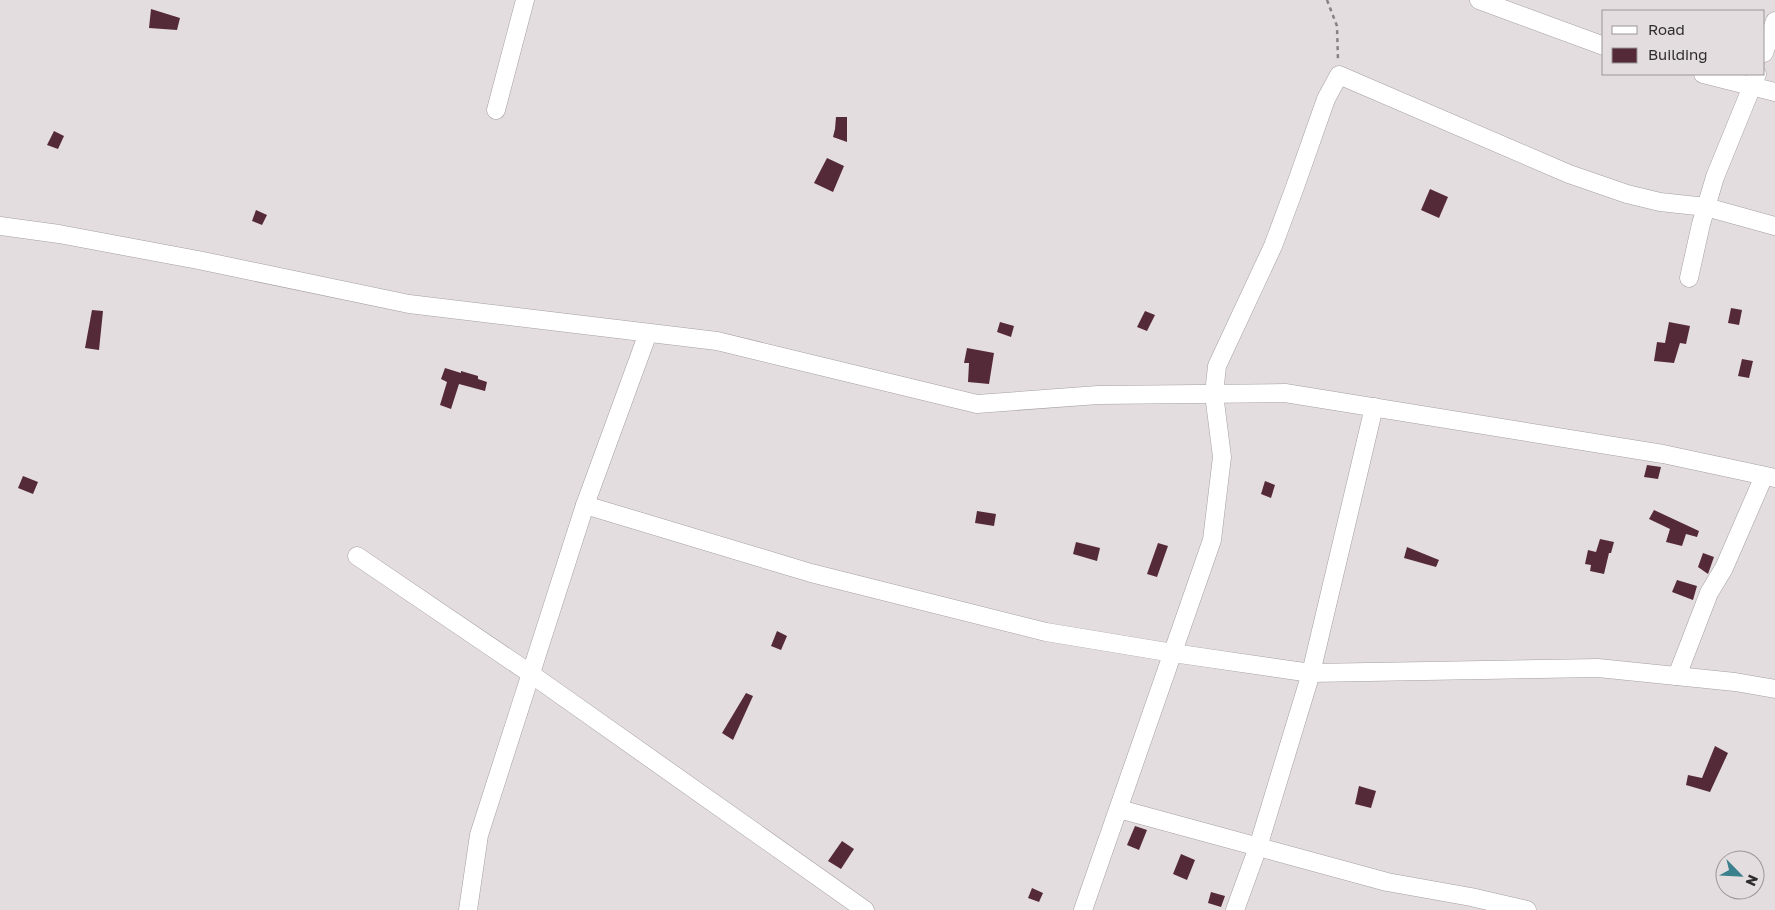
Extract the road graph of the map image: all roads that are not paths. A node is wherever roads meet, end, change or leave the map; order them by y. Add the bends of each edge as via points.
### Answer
1 (524, 0) edge
2 (1480, 0) edge
3 (1775, 21) edge
4 (1602, 45) edge
5 (1765, 50) edge
6 (1712, 75) edge
7 (1755, 80) edge
8 (1775, 92) edge
9 (496, 110) dead end
10 (1706, 207) junction
11 (0, 226) edge
12 (1775, 226) edge
13 (1689, 278) dead end
14 (648, 333) junction
15 (1214, 394) junction
16 (1374, 407) junction
17 (1770, 477) edge
18 (585, 505) junction
19 (357, 556) dead end
20 (1173, 653) junction
21 (1311, 673) junction
22 (531, 674) junction
23 (1677, 676) junction
24 (1775, 689) edge
25 (1118, 809) junction
26 (1258, 847) junction
27 (468, 910) edge
28 (865, 910) edge
29 (1083, 910) edge
30 (1234, 910) edge
31 (1527, 910) edge

1 - 9 street
2 - 4 street
3 - 5 street
6 - 7 street
7 - 8 street
7 - 10 street
10 - 12 street
10 - 13 street
10 - 15 street via 1626,194 1568,174 1339,75 1326,98 1273,246 1217,366
11 - 14 street via 198,260 409,304
14 - 15 street via 716,341 977,404 1098,395
14 - 18 street
15 - 16 street via 1285,393
15 - 20 street via 1222,457 1212,540
16 - 17 street via 1663,454
16 - 21 street
17 - 23 street via 1709,593
18 - 20 street via 811,573 1036,630
18 - 22 street
19 - 22 street
20 - 21 street
20 - 25 street
21 - 23 street via 1598,668
21 - 26 street
22 - 27 street via 480,835
22 - 28 street
23 - 24 street
25 - 26 street
25 - 29 street
26 - 30 street
26 - 31 street via 1387,882

